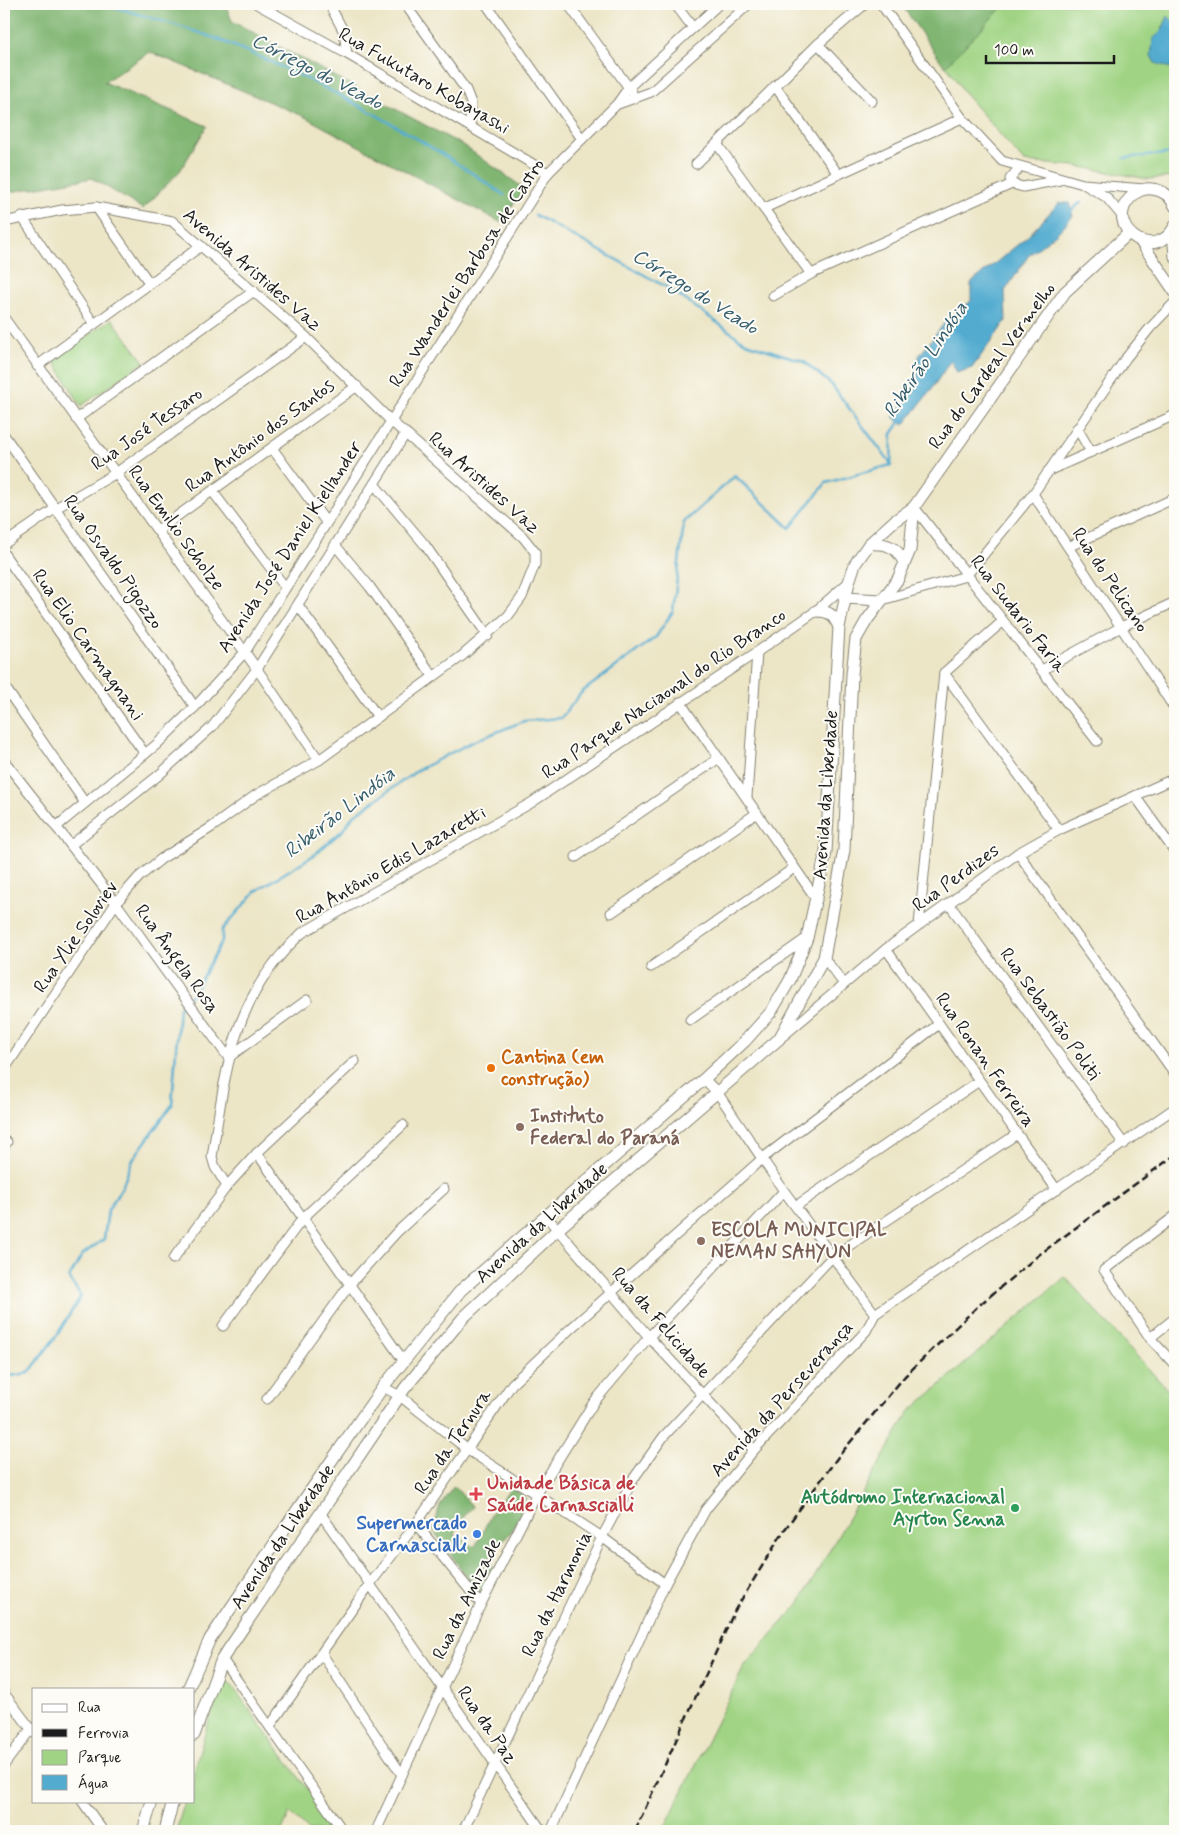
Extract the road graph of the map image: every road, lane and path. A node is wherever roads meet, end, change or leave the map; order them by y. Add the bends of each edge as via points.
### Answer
1 (257, 4) edge
2 (328, 4) edge
3 (405, 4) edge
4 (486, 4) edge
5 (568, 4) edge
6 (675, 4) edge
7 (719, 4) edge
8 (748, 4) edge
9 (865, 4) edge
10 (880, 4) edge
11 (693, 28) junction
12 (818, 44) junction
13 (347, 54) junction
14 (775, 86) junction
15 (629, 88) junction
16 (635, 96) junction
17 (872, 101) dead end
18 (617, 104) junction
19 (962, 118) junction
20 (470, 126) junction
21 (582, 139) junction
22 (717, 144) junction
23 (696, 164) dead end
24 (1023, 168) junction
25 (548, 173) junction
26 (838, 174) junction
27 (1064, 179) junction
28 (1012, 184) junction
29 (1083, 184) junction
30 (1022, 187) junction
31 (1175, 188) edge
32 (1147, 189) junction
33 (1160, 190) junction
34 (1175, 206) edge
35 (96, 208) junction
36 (765, 208) junction
37 (22, 217) junction
38 (1123, 217) junction
39 (4, 222) edge
40 (1174, 228) edge
41 (1129, 233) junction
42 (1141, 242) junction
43 (201, 246) junction
44 (1175, 257) edge
45 (811, 274) junction
46 (150, 284) junction
47 (254, 291) junction
48 (1175, 292) edge
49 (773, 296) dead end
50 (1175, 302) edge
51 (4, 318) edge
52 (94, 324) junction
53 (306, 337) junction
54 (37, 366) junction
55 (356, 386) junction
56 (1175, 415) edge
57 (76, 419) junction
58 (392, 421) junction
59 (1077, 428) junction
60 (406, 433) junction
61 (4, 435) edge
62 (272, 448) junction
63 (1091, 452) junction
64 (1047, 472) junction
65 (116, 473) junction
66 (374, 484) junction
67 (213, 492) junction
68 (1033, 494) junction
69 (1175, 498) edge
70 (914, 507) junction
71 (56, 508) junction
72 (326, 522) junction
73 (158, 530) junction
74 (4, 544) edge
75 (868, 544) junction
76 (335, 545) junction
77 (1068, 547) junction
78 (4, 554) edge
79 (904, 563) junction
80 (966, 576) junction
81 (849, 582) junction
82 (285, 587) junction
83 (844, 598) junction
84 (882, 600) junction
85 (1175, 602) edge
86 (298, 605) junction
87 (816, 611) junction
88 (1002, 622) junction
89 (839, 627) junction
90 (1122, 627) junction
91 (488, 636) junction
92 (245, 652) junction
93 (758, 652) junction
94 (257, 669) junction
95 (1042, 670) junction
96 (944, 673) junction
97 (433, 676) junction
98 (4, 686) edge
99 (1175, 691) edge
100 (1166, 695) junction
101 (680, 702) junction
102 (195, 707) junction
103 (1175, 709) edge
104 (378, 717) junction
105 (1097, 741) dead end
106 (145, 754) junction
107 (719, 758) junction
108 (319, 760) junction
109 (5, 763) edge
110 (1175, 778) edge
111 (1135, 796) junction
112 (747, 797) junction
113 (85, 803) junction
114 (531, 803) joint
115 (756, 813) junction
116 (56, 827) junction
117 (1059, 830) junction
118 (71, 845) junction
119 (1175, 852) edge
120 (1018, 853) junction
121 (576, 857) dead end
122 (794, 868) junction
123 (817, 900) junction
124 (116, 903) junction
125 (949, 904) junction
126 (611, 913) dead end
127 (919, 925) junction
128 (807, 938) junction
129 (886, 949) junction
130 (824, 958) junction
131 (651, 967) dead end
132 (844, 984) junction
133 (307, 1000) dead end
134 (690, 1020) dead end
135 (940, 1024) junction
136 (779, 1039) junction
137 (228, 1057) junction
138 (355, 1061) dead end
139 (4, 1070) edge
140 (1175, 1074) edge
141 (704, 1079) junction
142 (979, 1080) junction
143 (717, 1092) junction
144 (1175, 1108) edge
145 (403, 1125) dead end
146 (1017, 1134) junction
147 (1124, 1144) junction
148 (257, 1152) junction
149 (763, 1158) junction
150 (227, 1186) junction
151 (444, 1189) dead end
152 (784, 1190) junction
153 (1057, 1190) junction
154 (796, 1206) junction
155 (546, 1216) junction
156 (1175, 1216) edge
157 (303, 1218) junction
158 (557, 1230) junction
159 (832, 1257) junction
160 (172, 1259) dead end
161 (350, 1284) junction
162 (612, 1292) junction
163 (875, 1314) junction
164 (1175, 1318) edge
165 (223, 1326) dead end
166 (649, 1337) junction
167 (1150, 1338) junction
168 (403, 1360) junction
169 (1175, 1365) edge
170 (383, 1387) junction
171 (702, 1394) junction
172 (400, 1396) junction
173 (267, 1398) dead end
174 (468, 1450) junction
175 (754, 1450) junction
176 (536, 1495) junction
177 (320, 1514) junction
178 (416, 1524) junction
179 (602, 1537) junction
180 (370, 1584) junction
181 (666, 1584) junction
182 (481, 1604) junction
183 (322, 1654) junction
184 (222, 1659) junction
185 (188, 1688) edge
186 (442, 1690) junction
187 (4, 1693) edge
188 (270, 1726) junction
189 (32, 1731) edge
190 (195, 1732) edge
191 (494, 1764) junction
192 (4, 1765) edge
193 (402, 1775) junction
194 (83, 1802) edge
195 (152, 1802) edge
196 (173, 1802) edge
197 (103, 1831) edge
198 (143, 1831) edge
199 (165, 1831) edge
200 (343, 1831) edge
201 (376, 1831) edge
202 (463, 1831) edge
203 (542, 1831) edge
204 (550, 1831) edge

1 - 13 street, Rua Fukutaro Kobayashi
2 - 13 street via 344,32
3 - 20 street via 466,90 471,103
4 - 21 street
5 - 15 street
6 - 11 street
7 - 11 street, Rua Wanderlei Barbosa de Castro
8 - 16 street, Rua Wanderlei Barbosa de Castro via 652,92
9 - 12 street
10 - 19 street
11 - 15 street, Rua Wanderlei Barbosa de Castro
12 - 14 street
12 - 17 street
13 - 20 street, Rua Fukutaro Kobayashi
14 - 22 street
14 - 26 street
15 - 16 street
15 - 18 street, Rua Wanderlei Barbosa de Castro
16 - 18 street, Rua Wanderlei Barbosa de Castro
18 - 21 street, Rua Wanderlei Barbosa de Castro
19 - 24 street via 1002,161
19 - 26 street
20 - 25 street, Rua Fukutaro Kobayashi
21 - 25 street, Rua Wanderlei Barbosa de Castro
22 - 23 street
22 - 36 street
24 - 27 street
24 - 28 street via 1013,173
24 - 30 street via 1030,179
25 - 58 street, Rua Wanderlei Barbosa de Castro via 458,311
26 - 36 street
27 - 29 street
27 - 30 street
28 - 30 street
28 - 45 street
29 - 32 street
29 - 38 street via 1106,197
31 - 33 street
32 - 33 street
32 - 38 street via 1133,195
33 - 34 street
35 - 37 street, Avenida Aristides Vaz
35 - 43 street, Avenida Aristides Vaz via 172,221
35 - 46 street
36 - 45 street
37 - 39 street, Avenida Aristides Vaz
37 - 52 street
38 - 41 street
40 - 42 street via 1159,242
40 - 44 street
41 - 42 street
41 - 70 street, Rua do Cardeal Vermelho via 1065,292
42 - 48 street
43 - 46 street
43 - 47 street, Avenida Aristides Vaz
45 - 49 street
46 - 52 street
47 - 53 street, Avenida Aristides Vaz
47 - 57 street
50 - 59 street via 1126,358
51 - 54 street, Rua Emilio Scholze
52 - 54 street
53 - 55 street, Avenida Aristides Vaz
53 - 65 street, Rua José Tessaro
54 - 57 street, Rua Emilio Scholze
55 - 58 street, Avenida Aristides Vaz
55 - 62 street, Rua Antônio dos Santos
56 - 63 street
57 - 65 street, Rua Emilio Scholze
58 - 60 street, Rua Aristides Vaz
58 - 72 street, Avenida José Daniel Kiellander
59 - 63 street
59 - 64 street
60 - 66 street, Avenida José Daniel Kiellander
60 - 91 street, Rua Aristides Vaz via 523,537 535,552 535,564 522,596
61 - 71 street, Rua Osvaldo Pigozzo
62 - 67 street, Rua Antônio dos Santos
62 - 72 street
63 - 64 street
64 - 68 street
65 - 71 street, Rua José Tessaro
65 - 73 street, Rua Emilio Scholze
66 - 76 street, Avenida José Daniel Kiellander
66 - 91 street via 425,545
67 - 73 street, Rua Antônio dos Santos
67 - 82 street
68 - 77 street, Rua do Pelicano
68 - 80 street
69 - 77 street
70 - 75 street, Avenida da Liberdade
70 - 79 street, Avenida da Liberdade via 910,550
70 - 80 street, Rua Sudario Faria
71 - 74 street, Rua José Tessaro
71 - 102 street, Rua Osvaldo Pigozzo
72 - 82 street, Avenida José Daniel Kiellander
73 - 92 street, Rua Emilio Scholze
75 - 79 street via 888,545 900,553
75 - 81 street, Avenida da Liberdade via 855,564
76 - 86 street, Avenida José Daniel Kiellander
76 - 97 street via 370,587
77 - 90 street, Rua do Pelicano
78 - 106 street, Rua Elio Carmagnani
79 - 84 street, Avenida da Liberdade via 898,579
80 - 84 street
80 - 88 street, Rua Sudario Faria
81 - 83 street, Avenida da Liberdade
81 - 87 street, Rua Parque Naciaonal do Rio Branco
82 - 92 street, Avenida José Daniel Kiellander
83 - 84 street
83 - 87 street, Rua Parque Naciaonal do Rio Branco
83 - 89 street, Avenida da Liberdade
84 - 130 street, Avenida da Liberdade via 856,639 844,850
85 - 90 street
86 - 94 street, Avenida José Daniel Kiellander
86 - 104 street
87 - 89 street via 827,611 834,616
87 - 93 street, Rua Parque Naciaonal do Rio Branco
88 - 95 street, Rua Sudario Faria
88 - 96 street
89 - 123 street, Avenida da Liberdade via 826,852
90 - 95 street
90 - 100 street, Rua do Pelicano
91 - 97 street, Rua Aristides Vaz
92 - 94 street, Rua Emilio Scholze
92 - 102 street, Avenida José Daniel Kiellander
93 - 101 street, Rua Parque Naciaonal do Rio Branco
93 - 112 street
94 - 108 street, Rua Emilio Scholze
94 - 118 street, Avenida José Daniel Kiellander via 212,727
95 - 105 street, Rua Sudario Faria
96 - 117 street
96 - 127 street
97 - 104 street, Rua Aristides Vaz
98 - 113 street
99 - 100 street
100 - 103 street, Rua do Pelicano
101 - 107 street
101 - 114 street, Rua Parque Naciaonal do Rio Branco
102 - 106 street, Avenida José Daniel Kiellander
104 - 108 street, Rua Ylie Soloviev
106 - 113 street, Avenida José Daniel Kiellander
107 - 112 street
107 - 121 street
108 - 124 street, Rua Ylie Soloviev via 256,795 161,859 139,877
109 - 116 street, Rua Ângela Rosa
110 - 111 street, Rua Perdizes
111 - 117 street, Rua Perdizes
111 - 119 street
112 - 115 street
113 - 116 street, Avenida José Daniel Kiellander
114 - 137 street, Rua Antônio Edis Lazaretti via 302,933 281,953 242,1016
115 - 122 street
115 - 126 street
116 - 118 street, Rua Ângela Rosa
117 - 120 street, Rua Perdizes
118 - 124 street, Rua Ângela Rosa
120 - 125 street, Rua Perdizes
120 - 140 street
122 - 123 street
122 - 131 street
123 - 128 street, Avenida da Liberdade
124 - 137 street, Rua Ângela Rosa
124 - 139 street, Rua Ylie Soloviev
125 - 127 street, Rua Perdizes
125 - 147 street, Rua Sebastião Politi
127 - 129 street, Rua Perdizes
128 - 134 street
128 - 141 street, Avenida da Liberdade via 790,980 771,1012
129 - 132 street, Rua Perdizes
129 - 135 street, Rua Ronan Ferreira
130 - 132 street
130 - 136 street, Avenida da Liberdade
132 - 136 street, Rua Perdizes
133 - 137 street
135 - 142 street, Rua Ronan Ferreira
135 - 149 street, Rua da Ternura
136 - 143 street, Avenida da Liberdade
137 - 150 street, Rua Antônio Edis Lazaretti via 212,1157
138 - 148 street
141 - 143 street
141 - 155 street, Avenida da Liberdade
142 - 146 street, Rua Ronan Ferreira
142 - 154 street
143 - 149 street
143 - 158 street, Avenida da Liberdade
144 - 147 street, Avenida da Perseverança
145 - 157 street
146 - 153 street, Rua Ronan Ferreira
146 - 159 street, Rua da Harmonia
147 - 153 street, Avenida da Perseverança
148 - 150 street
148 - 157 street
149 - 152 street
149 - 162 street, Rua da Ternura
150 - 160 street
151 - 161 street via 396,1233
152 - 154 street
152 - 166 street, Rua da Amizade
153 - 163 street, Avenida da Perseverança
154 - 159 street
155 - 158 street, Rua da Felicidade
155 - 168 street, Avenida da Liberdade via 461,1290
156 - 167 street via 1104,1270
157 - 161 street
157 - 165 street
158 - 162 street, Rua da Felicidade
158 - 172 street, Avenida da Liberdade via 463,1318
159 - 163 street
159 - 171 street, Rua da Harmonia
161 - 168 street
161 - 173 street
162 - 166 street, Rua da Felicidade
162 - 174 street, Rua da Ternura via 512,1384
163 - 175 street, Avenida da Perseverança via 866,1331
164 - 167 street
166 - 171 street, Rua da Felicidade
166 - 176 street, Rua da Amizade via 594,1402
167 - 169 street
168 - 170 street, Avenida da Liberdade
170 - 172 street
170 - 185 street, Avenida da Liberdade via 210,1639
171 - 175 street, Rua da Felicidade
171 - 179 street, Rua da Harmonia via 664,1436 634,1478
172 - 174 street
172 - 177 street, Avenida da Liberdade
174 - 176 street
174 - 178 street, Rua da Ternura
175 - 181 street, Avenida da Perseverança via 706,1509
176 - 179 street
176 - 182 street, Rua da Amizade
177 - 180 street, Rua da Paz
177 - 184 street, Avenida da Liberdade
178 - 180 street, Rua da Ternura
178 - 182 street
179 - 181 street
179 - 191 street, Rua da Harmonia
180 - 183 street, Rua da Ternura
180 - 186 street, Rua da Paz
181 - 204 street, Avenida da Perseverança
182 - 186 street, Rua da Amizade
183 - 188 street, Rua da Ternura
183 - 193 street
184 - 188 street
184 - 190 street, Avenida da Liberdade
186 - 191 street, Rua da Paz
186 - 193 street, Rua da Amizade
187 - 189 street
188 - 200 street
189 - 192 street
191 - 202 street, Rua da Harmonia
191 - 203 street, Rua da Paz
193 - 201 street, Rua da Amizade
194 - 197 street
195 - 198 street
196 - 199 street

